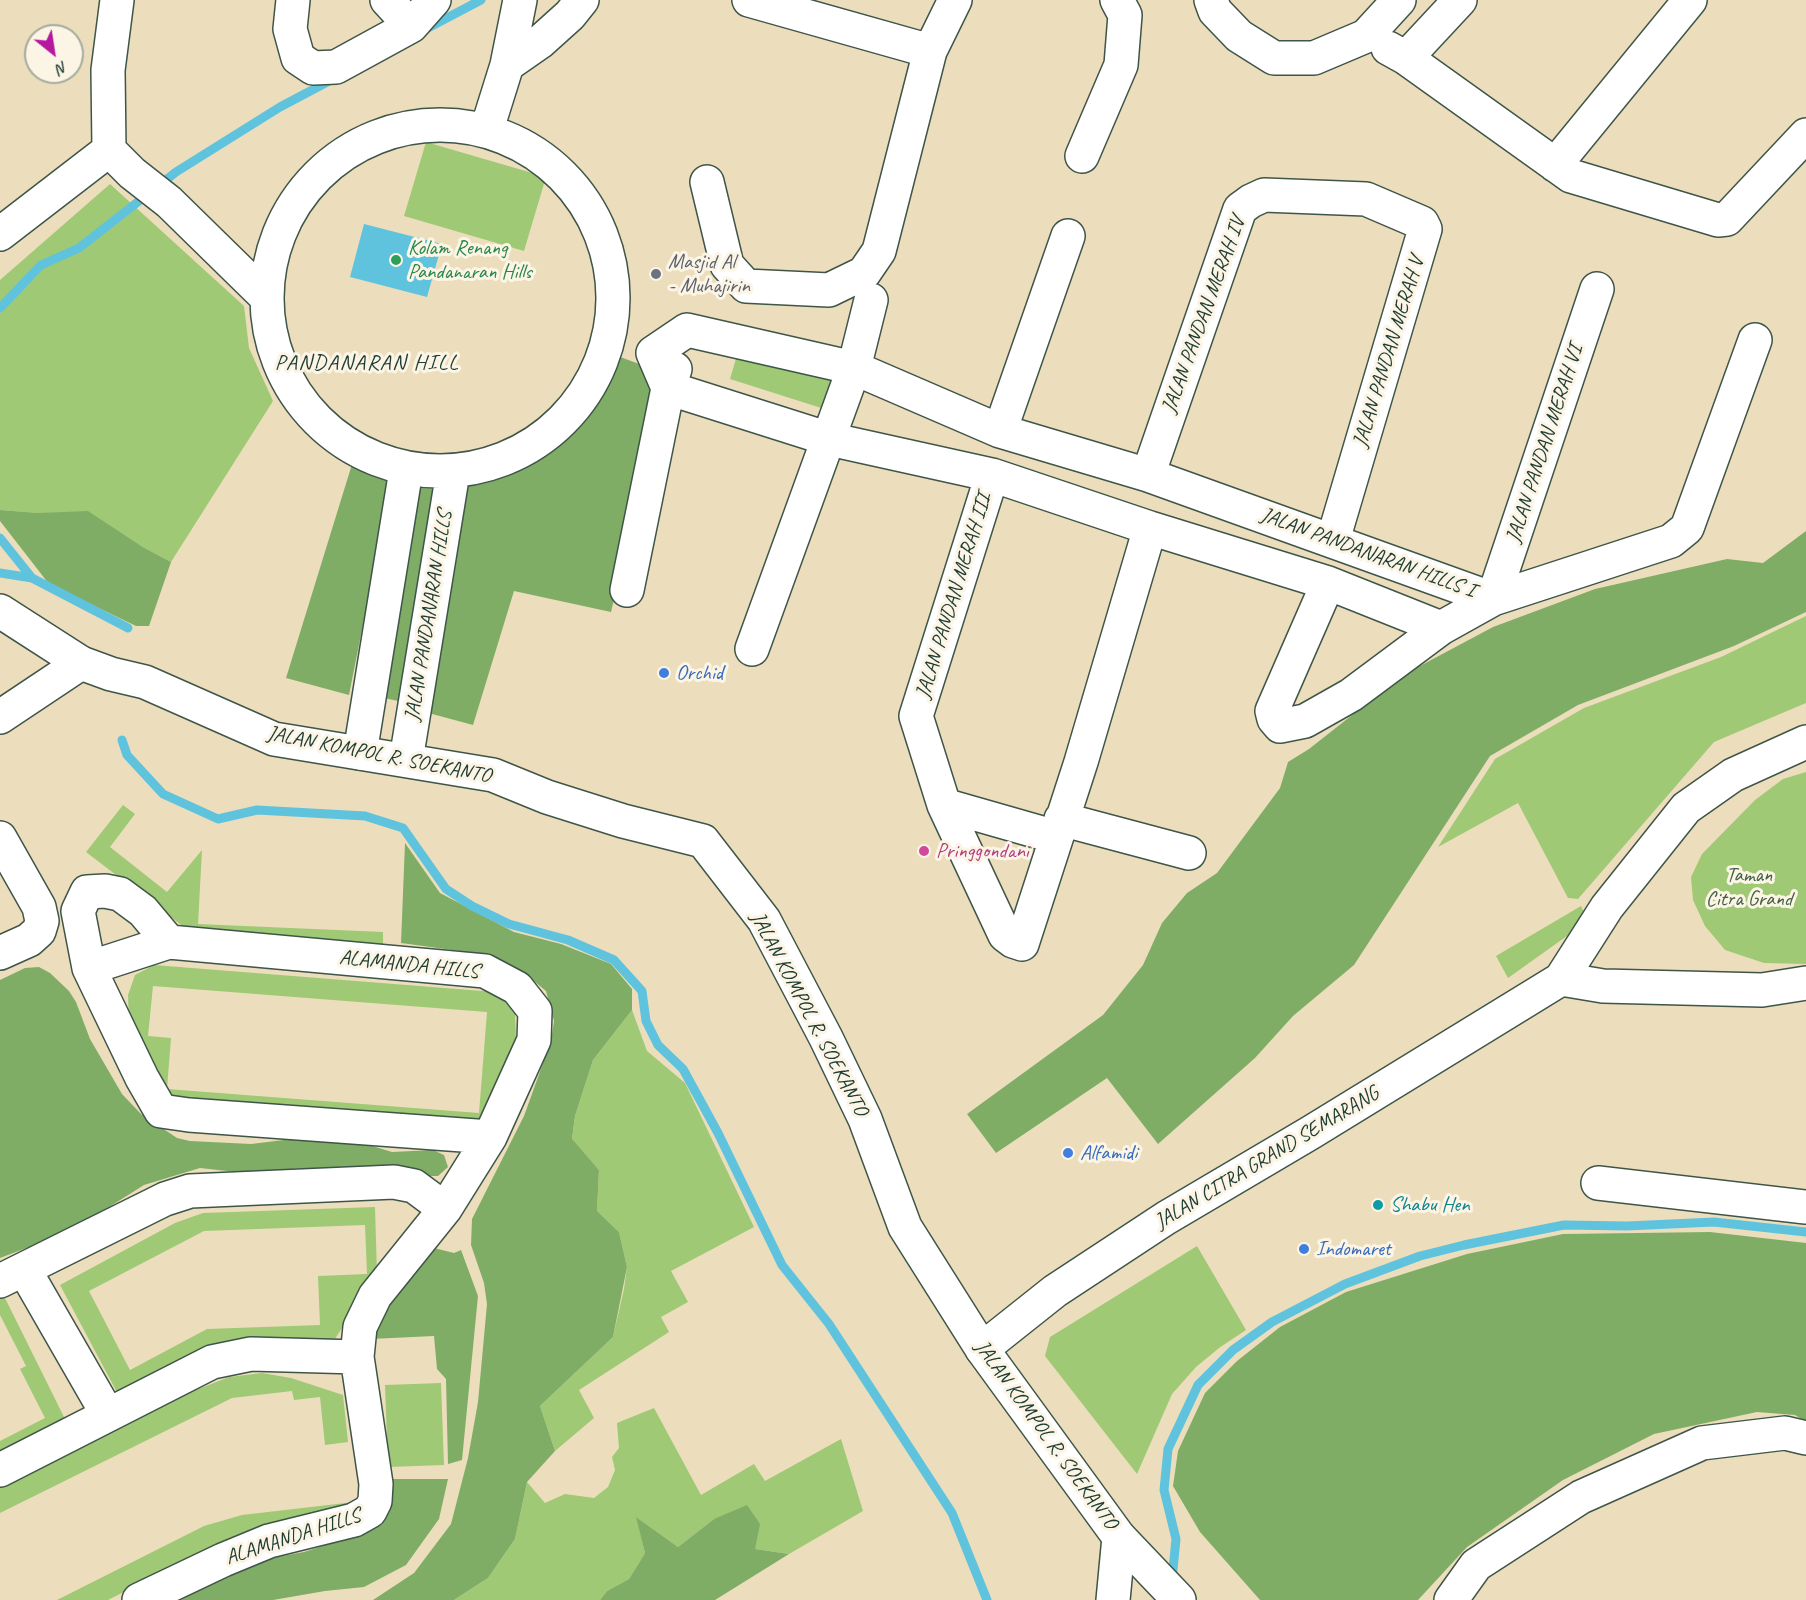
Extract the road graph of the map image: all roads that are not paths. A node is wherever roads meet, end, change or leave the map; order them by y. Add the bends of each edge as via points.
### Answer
1 (117, 0) edge
2 (293, 0) edge
3 (387, 0) edge
4 (434, 0) edge
5 (520, 0) edge
6 (582, 0) edge
7 (749, 0) edge
8 (955, 0) edge
9 (1117, 0) edge
10 (1210, 0) edge
11 (1399, 0) edge
12 (1460, 0) edge
13 (1690, 0) edge
14 (411, 26) junction
15 (1366, 36) junction
16 (930, 51) junction
17 (1406, 58) junction
18 (507, 66) junction
19 (487, 129) junction
20 (1806, 135) edge
21 (109, 150) junction
22 (1082, 156) dead end
23 (1555, 165) junction
24 (707, 182) dead end
25 (1366, 199) joint
26 (0, 234) edge
27 (1068, 236) dead end
28 (1597, 289) dead end
29 (264, 295) junction
30 (871, 300) dead end
31 (687, 330) junction
32 (1755, 340) dead end
33 (608, 346) junction
34 (653, 353) junction
35 (854, 368) junction
36 (669, 388) junction
37 (1000, 431) junction
38 (829, 439) junction
39 (406, 470) junction
40 (453, 472) junction
41 (992, 475) junction
42 (1148, 475) junction
43 (1150, 528) junction
44 (1333, 540) junction
45 (1328, 583) junction
46 (627, 590) dead end
47 (1493, 598) junction
48 (0, 611) edge
49 (1441, 628) junction
50 (752, 649) dead end
51 (81, 663) junction
52 (0, 717) edge
53 (1806, 742) edge
54 (360, 753) junction
55 (406, 760) junction
56 (944, 805) junction
57 (1059, 828) junction
58 (0, 838) edge
59 (1189, 853) dead end
60 (169, 942) junction
61 (0, 953) edge
62 (88, 968) junction
63 (1561, 979) junction
64 (1806, 983) edge
65 (490, 1137) junction
66 (1598, 1183) dead end
67 (1806, 1207) edge
68 (445, 1209) junction
69 (12, 1275) edge
70 (981, 1349) junction
71 (357, 1357) junction
72 (108, 1415) junction
73 (1806, 1438) edge
74 (0, 1470) edge
75 (1119, 1537) junction
76 (1168, 1589) edge
77 (139, 1600) edge
78 (1113, 1600) edge
79 (1451, 1600) edge

1 - 21 street via 108,70
2 - 14 street via 290,29 298,58 313,68 336,67
3 - 14 street
4 - 14 street
5 - 18 street
6 - 18 street via 540,42
7 - 16 street
8 - 16 street
9 - 22 street via 1125,15 1121,65
10 - 15 street via 1215,11 1239,36 1274,58 1314,58
11 - 15 street
12 - 17 street
13 - 23 street
15 - 17 street
16 - 24 street via 879,251 864,273 829,290 746,286 727,265
17 - 23 street
18 - 19 street
19 - 29 street via 408,126 335,158 283,218
19 - 33 street via 538,152 578,189 605,237 615,291
20 - 23 street via 1722,220 1570,176
21 - 26 street
21 - 29 street via 169,202
25 - 42 street, JALAN PANDAN MERAH IV via 1264,195 1240,209
25 - 44 street, JALAN PANDAN MERAH V via 1422,223 1425,230
27 - 37 street
28 - 47 street, JALAN PANDAN MERAH VI
29 - 39 street via 268,339 284,380 334,439
30 - 35 street
31 - 34 street
31 - 35 street, JALAN PANDANARAN HILLS I
31 - 36 street
32 - 47 street via 1687,528 1671,541
33 - 34 street
33 - 40 street via 596,376 565,420 523,452
34 - 36 street
35 - 37 street, JALAN PANDANARAN HILLS I
35 - 38 street
36 - 38 street, JALAN PANDANARAN HILLS I
36 - 46 street
37 - 42 street, JALAN PANDANARAN HILLS I
38 - 41 street, JALAN PANDANARAN HILLS I
38 - 50 street
39 - 40 street
39 - 54 street
40 - 55 street, JALAN PANDANARAN HILLS
41 - 43 street, JALAN PANDANARAN HILLS I
41 - 56 street, JALAN PANDAN MERAH III via 916,716
42 - 44 street, JALAN PANDANARAN HILLS I
43 - 45 street, JALAN PANDANARAN HILLS I
43 - 57 street
44 - 47 street, JALAN PANDANARAN HILLS I
45 - 49 street, JALAN PANDANARAN HILLS I
45 - 49 street via 1272,711 1280,726 1305,721 1351,695
47 - 49 street, JALAN PANDANARAN HILLS I
48 - 51 street, JALAN KOMPOL R. SOEKANTO
51 - 52 street
51 - 54 street, JALAN KOMPOL R. SOEKANTO via 145,682 274,738
53 - 63 street, JALAN CITRA GRAND SEMARANG via 1733,775 1686,808 1607,907
54 - 55 street, JALAN KOMPOL R. SOEKANTO
55 - 70 street, JALAN KOMPOL R. SOEKANTO via 493,775 612,818 703,841 764,920 865,1119 905,1227
56 - 57 street
56 - 57 street via 1005,935 1022,944
57 - 59 street
58 - 61 street via 39,907 42,921 39,931 29,940
60 - 62 street, ALAMANDA HILLS
60 - 62 street via 142,911 120,894 87,892 78,911
60 - 65 street, ALAMANDA HILLS via 485,971 517,988 535,1011 534,1040
62 - 65 street via 161,1111
63 - 64 street via 1603,986 1762,990
63 - 70 street, JALAN CITRA GRAND SEMARANG via 1166,1218 1055,1291
65 - 68 street, ALAMANDA HILLS
66 - 67 street
68 - 69 street via 414,1186 394,1182 190,1191 165,1199
68 - 71 street, ALAMANDA HILLS via 375,1296 360,1327
69 - 72 street
70 - 75 street, JALAN KOMPOL R. SOEKANTO
71 - 72 street via 251,1354 213,1362
71 - 77 street, ALAMANDA HILLS via 376,1484 370,1511 354,1521 269,1541
72 - 74 street
73 - 79 street via 1785,1433 1702,1443 1581,1497 1476,1565
75 - 76 street, JALAN KOMPOL R. SOEKANTO
75 - 78 street

